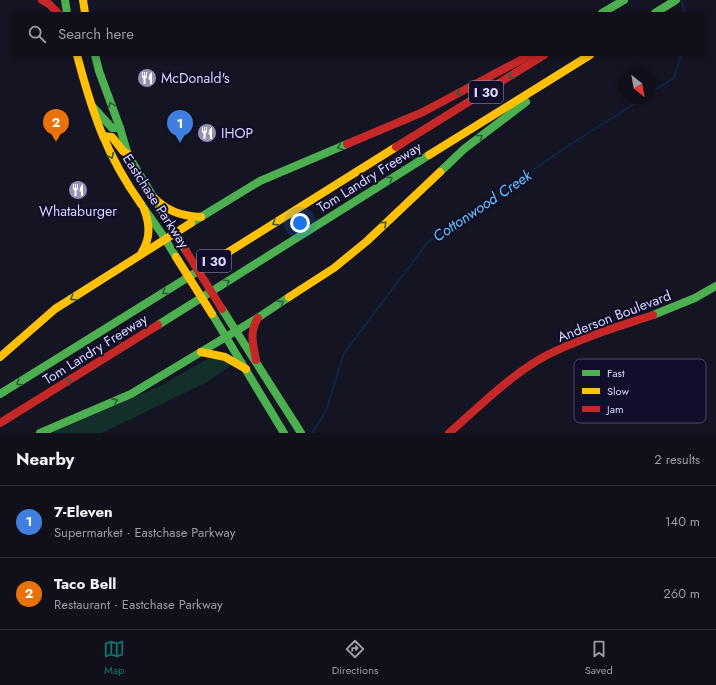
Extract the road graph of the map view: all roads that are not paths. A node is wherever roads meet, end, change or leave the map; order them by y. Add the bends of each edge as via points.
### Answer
1 (42, 0) edge
2 (65, 0) edge
3 (83, 0) edge
4 (624, 0) edge
5 (632, 0) edge
6 (676, 0) edge
7 (658, 11) edge
8 (57, 12) edge
9 (67, 12) edge
10 (85, 12) edge
11 (604, 12) edge
12 (613, 12) edge
13 (77, 56) edge
14 (95, 56) edge
15 (528, 56) edge
16 (542, 56) edge
17 (588, 56) edge
18 (569, 68) junction
19 (92, 106) junction
20 (120, 128) junction
21 (103, 136) junction
22 (128, 155) junction
23 (155, 200) junction
24 (144, 209) junction
25 (201, 217) junction
26 (175, 233) junction
27 (166, 238) junction
28 (142, 253) junction
29 (716, 286) edge
30 (259, 317) junction
31 (236, 331) junction
32 (226, 337) junction
33 (201, 352) junction
34 (0, 357) edge
35 (256, 360) junction
36 (246, 369) junction
37 (0, 394) edge
38 (0, 423) edge
39 (40, 433) edge
40 (284, 433) edge
41 (301, 433) edge
42 (449, 433) edge

1 - 8 main road
2 - 9 main road
3 - 10 main road
4 - 11 main road
5 - 12 main road
6 - 7 main road
13 - 19 main road, Eastchase Parkway
20 -> 14 main road, Eastchase Parkway
15 -> 25 main road via 423,112 260,181
16 -> 37 main road, Tom Landry Freeway / I 30
17 - 18 main road, Tom Landry Freeway / I 30
30 -> 18 main road via 334,268 464,149
38 -> 18 main road, Tom Landry Freeway / I 30
19 - 20 main road via 100,112 111,128
19 - 21 main road, Eastchase Parkway
20 - 22 main road, Eastchase Parkway
21 - 22 main road via 112,137
21 -> 24 main road, Eastchase Parkway via 117,167
22 - 23 main road, Eastchase Parkway
23 - 25 main road via 175,214
23 - 26 main road, Eastchase Parkway
24 - 27 main road, Eastchase Parkway
24 - 28 main road via 148,219 149,237
25 - 26 main road
26 - 27 main road
26 - 31 main road, Eastchase Parkway, bridge
27 - 28 main road
27 - 32 main road, Eastchase Parkway, bridge
28 -> 34 main road via 55,309
29 - 42 main road, Anderson Boulevard via 665,311 584,338 546,356 508,381
30 - 31 main road
30 - 35 main road via 252,325
31 - 32 main road
31 - 35 main road, Eastchase Parkway
32 - 33 main road
32 - 36 main road, Eastchase Parkway
33 - 36 main road via 229,358
39 -> 33 main road via 131,394
35 - 41 main road, Eastchase Parkway
36 - 40 main road, Eastchase Parkway

